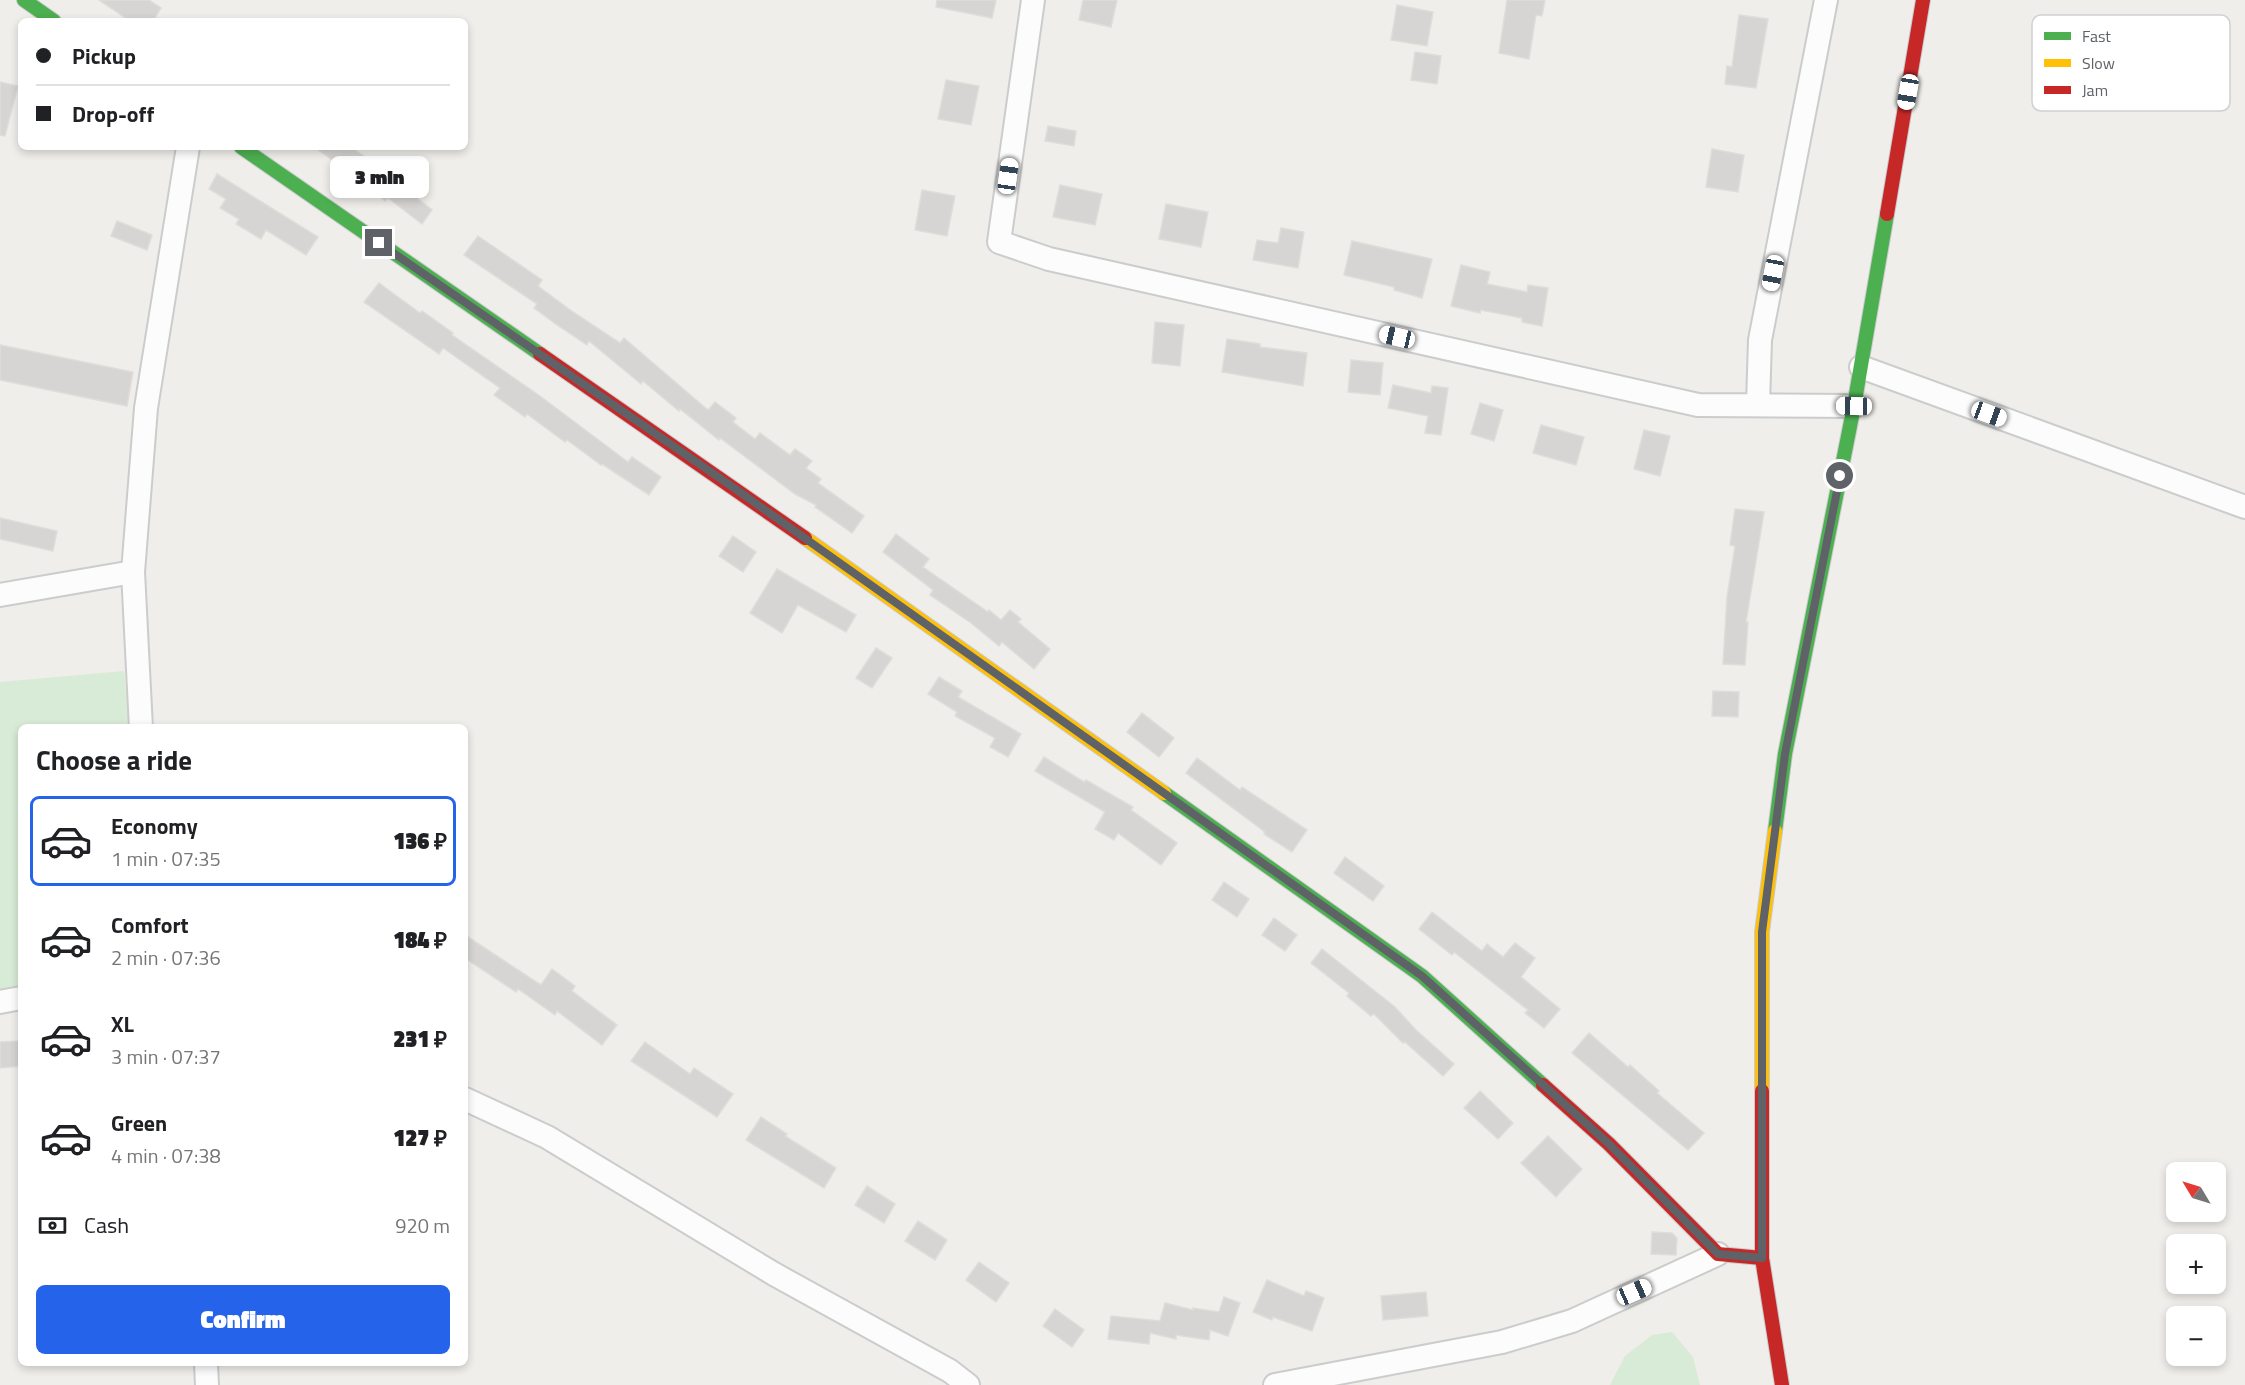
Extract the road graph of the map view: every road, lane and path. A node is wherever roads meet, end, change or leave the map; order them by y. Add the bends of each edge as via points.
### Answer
1 (24, 0) edge
2 (1033, 0) edge
3 (1827, 0) edge
4 (1923, 0) edge
5 (50, 18) edge
6 (188, 150) edge
7 (245, 150) edge
8 (1861, 367) junction
9 (1758, 404) junction
10 (1854, 406) junction
11 (2245, 507) edge
12 (133, 572) junction
13 (0, 595) edge
14 (141, 724) edge
15 (18, 999) edge
16 (0, 1002) edge
17 (468, 1100) edge
18 (1718, 1254) junction
19 (1762, 1258) junction
20 (206, 1366) edge
21 (207, 1385) edge
22 (968, 1385) edge
23 (1275, 1385) edge
24 (1782, 1385) edge

1 - 5 street
2 - 9 street via 999,242 1061,261 1698,405
3 - 9 street via 1760,340
4 - 8 street
6 - 12 street via 146,408
7 - 18 street via 744,495 1422,976 1609,1144
8 - 10 street
8 - 11 street
9 - 10 street
10 - 19 street via 1785,754 1762,932
12 - 13 street
12 - 14 street
15 - 16 street
17 - 22 street via 547,1137
18 - 19 street
18 - 23 street via 1572,1321 1502,1342
19 - 24 street
20 - 21 street

